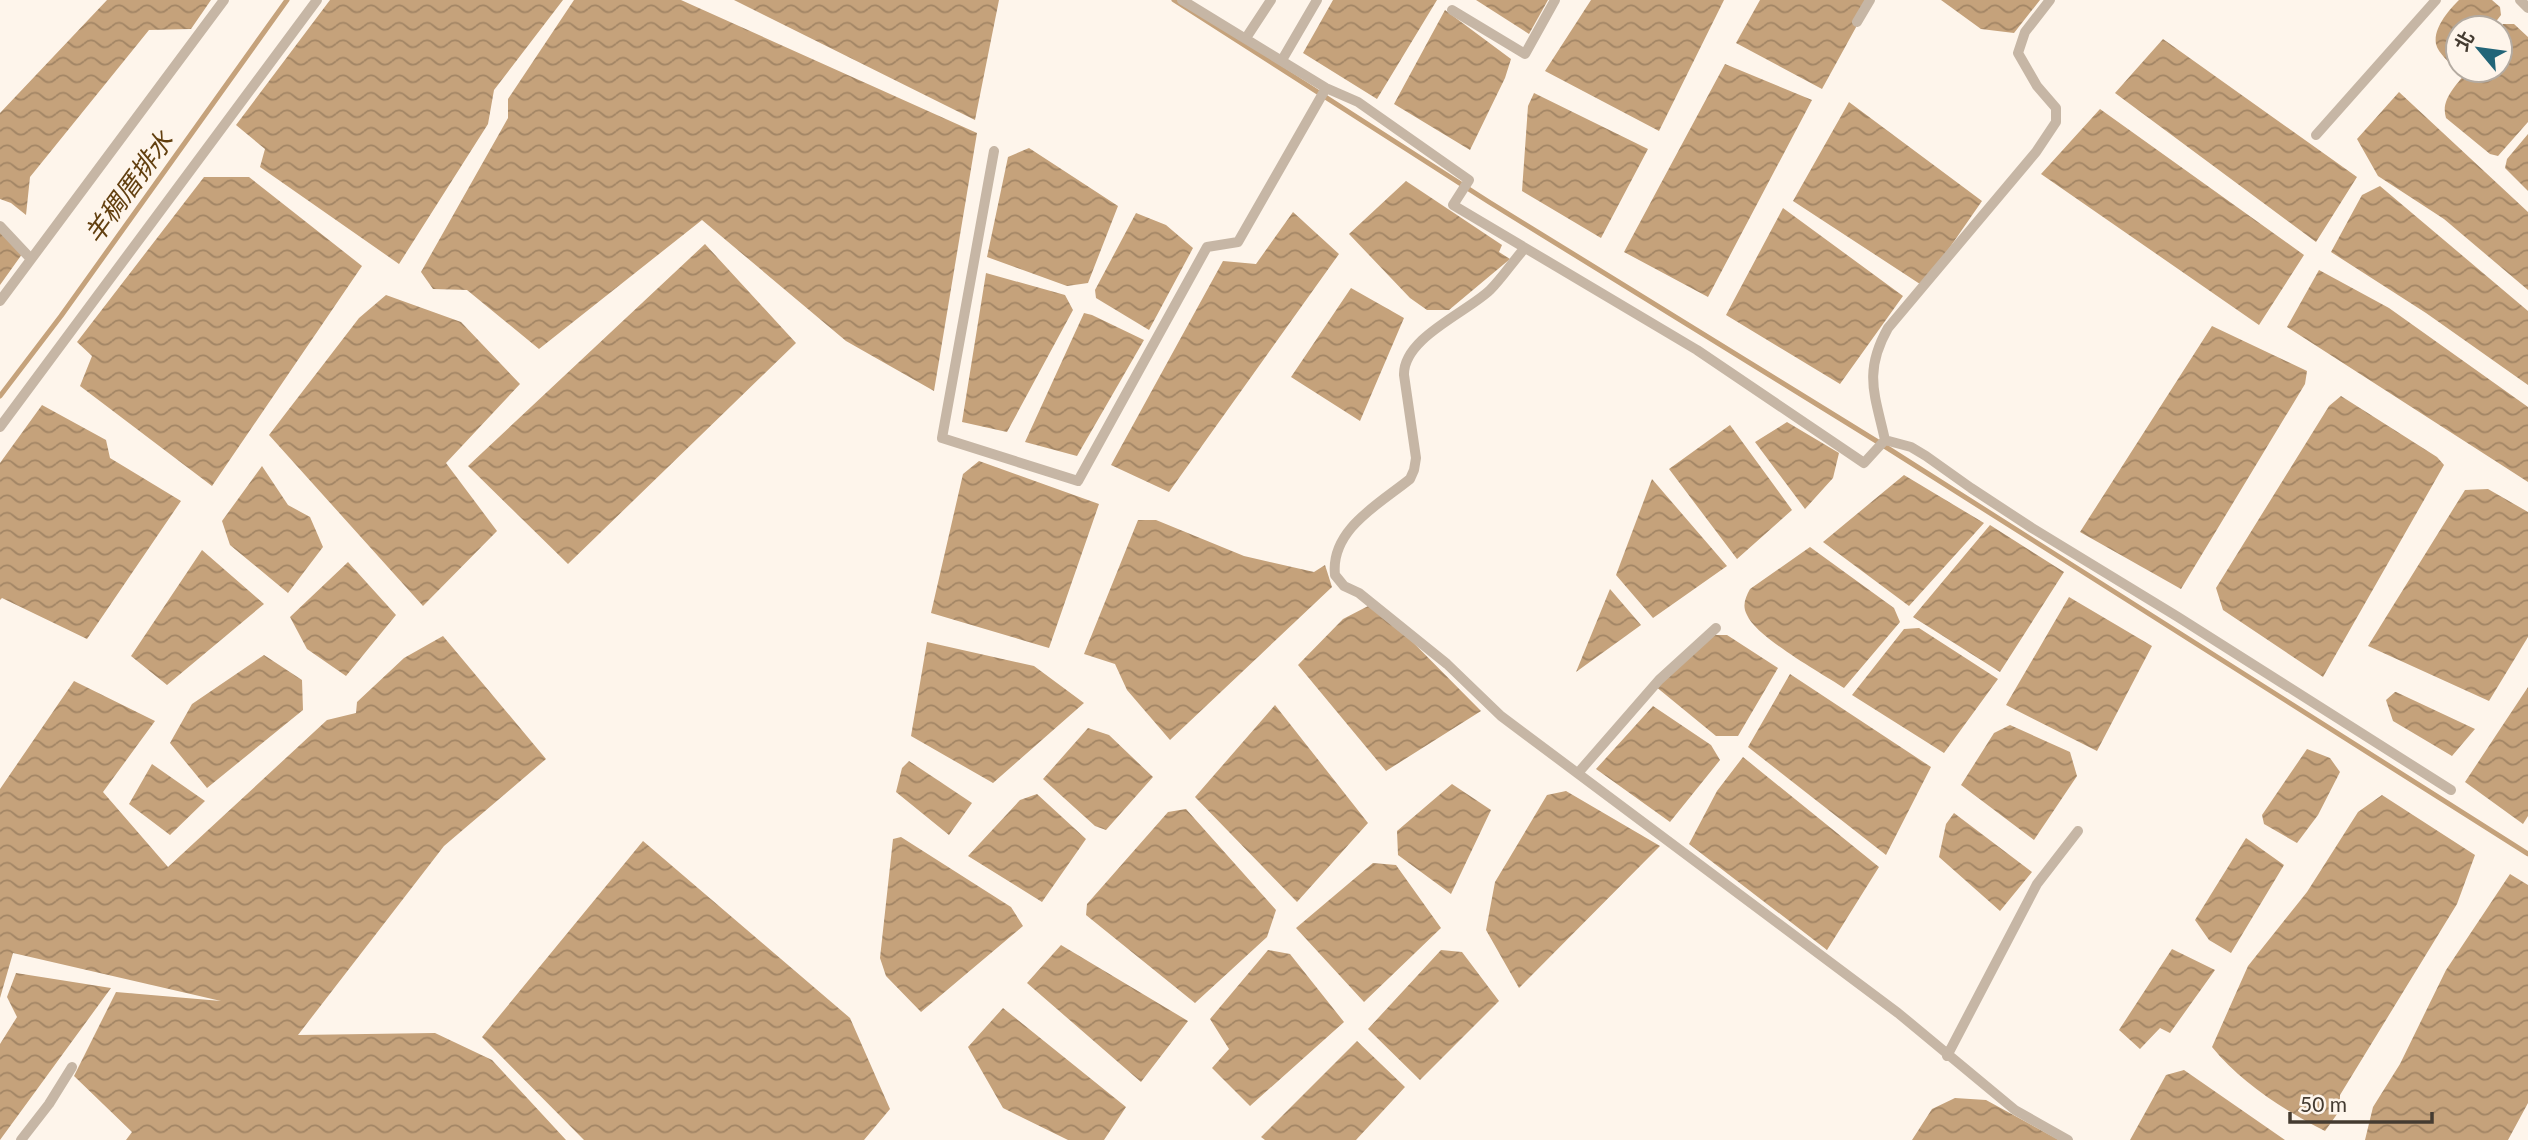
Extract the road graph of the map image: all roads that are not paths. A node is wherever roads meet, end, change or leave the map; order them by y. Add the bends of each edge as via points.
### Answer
1 (224, 0) edge
2 (317, 0) edge
3 (1182, 0) edge
4 (1271, 0) edge
5 (1317, 0) edge
6 (1555, 0) edge
7 (1870, 0) edge
8 (2050, 0) edge
9 (2436, 0) edge
10 (2520, 0) edge
11 (2528, 8) edge
12 (1452, 10) dead end
13 (1857, 22) dead end
14 (1246, 38) junction
15 (1282, 60) junction
16 (1326, 88) junction
17 (2316, 135) dead end
18 (994, 151) dead end
19 (0, 226) edge
20 (1525, 247) junction
21 (31, 259) junction
22 (0, 301) edge
23 (0, 427) edge
24 (1885, 440) junction
25 (1716, 628) dead end
26 (1578, 773) junction
27 (2451, 790) dead end
28 (2078, 831) dead end
29 (1947, 1056) junction
30 (72, 1067) dead end
31 (21, 1140) edge
32 (2068, 1140) edge

1 - 21 lane
2 - 23 lane
3 - 14 lane
4 - 14 lane
5 - 15 lane
6 - 12 lane via 1525,54
7 - 13 lane
8 - 24 lane via 2025,32 2018,53 2056,108 2056,122 1888,328 1876,349 1872,388
9 - 17 lane
10 - 11 lane
14 - 15 lane
15 - 16 lane
16 - 18 lane via 1238,242 1207,247 1078,481 942,438
16 - 20 lane via 1358,102 1469,180 1453,205
19 - 21 lane
20 - 24 lane via 1697,350 1864,463
20 - 26 lane via 1490,290 1408,355 1404,375 1414,470 1410,479 1346,532 1336,550 1335,575 1447,664 1501,716
21 - 22 lane
24 - 27 lane via 1926,456
25 - 26 lane via 1659,680
26 - 29 lane via 1898,1013
28 - 29 lane via 2037,884
29 - 32 lane via 2015,1110
30 - 31 lane

